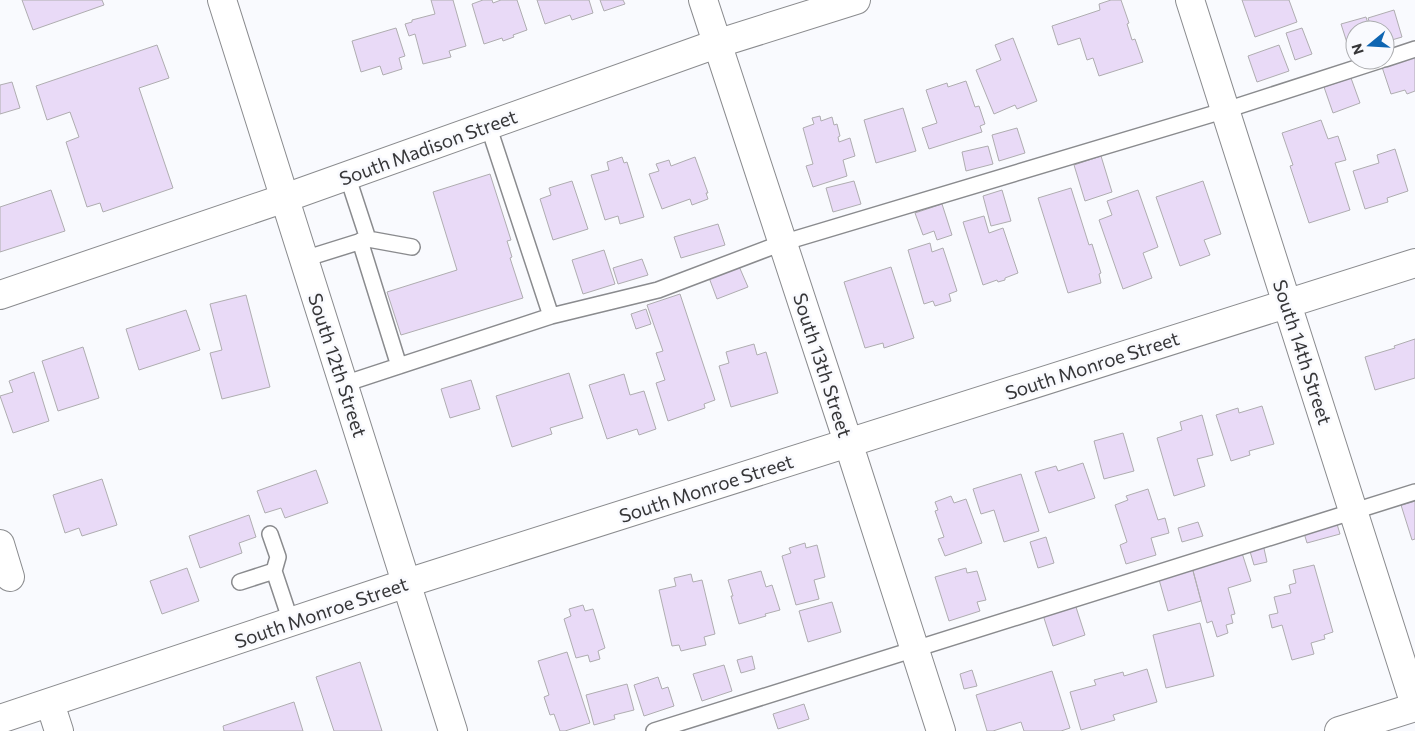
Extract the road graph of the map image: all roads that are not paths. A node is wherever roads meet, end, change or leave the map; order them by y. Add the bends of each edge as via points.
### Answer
1 (222, 0) edge
2 (703, 0) edge
3 (856, 0) edge
4 (1190, 0) edge
5 (716, 44) junction
6 (1415, 49) edge
7 (1395, 56) edge
8 (1350, 70) edge
9 (1226, 110) junction
10 (488, 125) junction
11 (347, 175) junction
12 (285, 198) junction
13 (364, 240) junction
14 (782, 243) junction
15 (412, 247) dead end
16 (304, 259) junction
17 (1415, 263) edge
18 (0, 295) edge
19 (1288, 303) junction
20 (551, 316) junction
21 (400, 366) junction
22 (344, 384) junction
23 (848, 442) junction
24 (1415, 492) edge
25 (1354, 512) junction
26 (270, 534) dead end
27 (0, 544) edge
28 (274, 571) junction
29 (10, 577) dead end
30 (240, 582) dead end
31 (407, 583) junction
32 (291, 622) junction
33 (914, 649) junction
34 (50, 703) junction
35 (1415, 706) edge
36 (0, 719) edge
37 (58, 731) edge
38 (453, 731) edge
39 (654, 731) edge
40 (941, 731) edge
41 (1339, 731) edge

1 - 12 street, South 12th Street
2 - 5 street, South 13th Street
3 - 5 street, South Madison Street
4 - 9 street, South 14th Street
5 - 10 street, South Madison Street
5 - 14 street, South 13th Street
6 - 7 lane
8 - 9 lane
9 - 14 lane
9 - 19 street, South 14th Street
10 - 11 street, South Madison Street
10 - 20 lane
11 - 12 street, South Madison Street
11 - 13 lane
12 - 16 street, South 12th Street
12 - 18 street, South Madison Street
13 - 15 lane
13 - 16 lane
13 - 21 lane
14 - 20 lane via 658,290
14 - 23 street, South 13th Street
16 - 22 street, South 12th Street
17 - 19 street, South Monroe Street
19 - 23 street, South Monroe Street
19 - 25 street, South 14th Street
20 - 21 lane
21 - 22 lane
22 - 31 street, South 12th Street
23 - 31 street, South Monroe Street
23 - 33 street, South 13th Street
24 - 25 lane
25 - 33 lane
25 - 35 street, South 14th Street
26 - 28 lane via 278,557
27 - 29 street
28 - 30 lane
28 - 32 lane
31 - 32 street, South Monroe Street
31 - 38 street, South 12th Street
32 - 34 street, South Monroe Street
33 - 39 lane
33 - 40 street, South 13th Street
34 - 36 street, South Monroe Street
34 - 37 street
35 - 41 street

